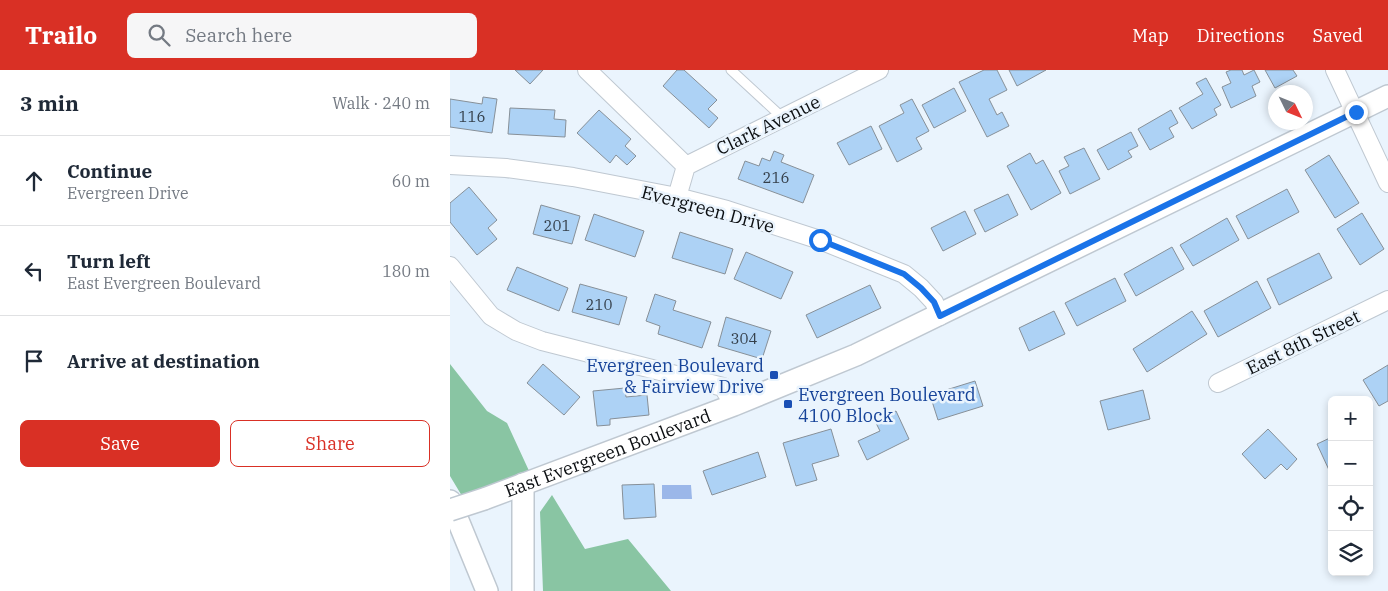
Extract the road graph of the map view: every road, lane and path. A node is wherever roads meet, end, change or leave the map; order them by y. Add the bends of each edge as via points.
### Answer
1 (587, 70) edge
2 (731, 70) edge
3 (879, 70) edge
4 (1335, 70) edge
5 (1388, 96) edge
6 (1356, 112) junction
7 (783, 118) junction
8 (450, 165) edge
9 (686, 166) junction
10 (1388, 183) edge
11 (677, 197) junction
12 (450, 266) edge
13 (1388, 300) edge
14 (940, 316) junction
15 (1218, 383) dead end
16 (734, 405) junction
17 (523, 484) junction
18 (450, 501) edge
19 (450, 510) edge
20 (487, 591) edge
21 (523, 591) edge

1 - 9 street
2 - 7 lane
3 - 7 street, Clark Avenue
4 - 6 street
5 - 6 street, East Evergreen Boulevard
6 - 10 street
6 - 14 street, East Evergreen Boulevard
7 - 9 street, Clark Avenue
8 - 11 street, Evergreen Drive via 506,168
9 - 11 street
11 - 14 street, Evergreen Drive via 820,240 904,274 934,302
12 - 16 street via 491,316 516,331 542,341 724,387
13 - 15 street, East 8th Street
14 - 16 street, East Evergreen Boulevard via 856,356
16 - 17 street, East Evergreen Boulevard
17 - 19 street, East Evergreen Boulevard, bridge
17 - 21 street
18 - 20 street

